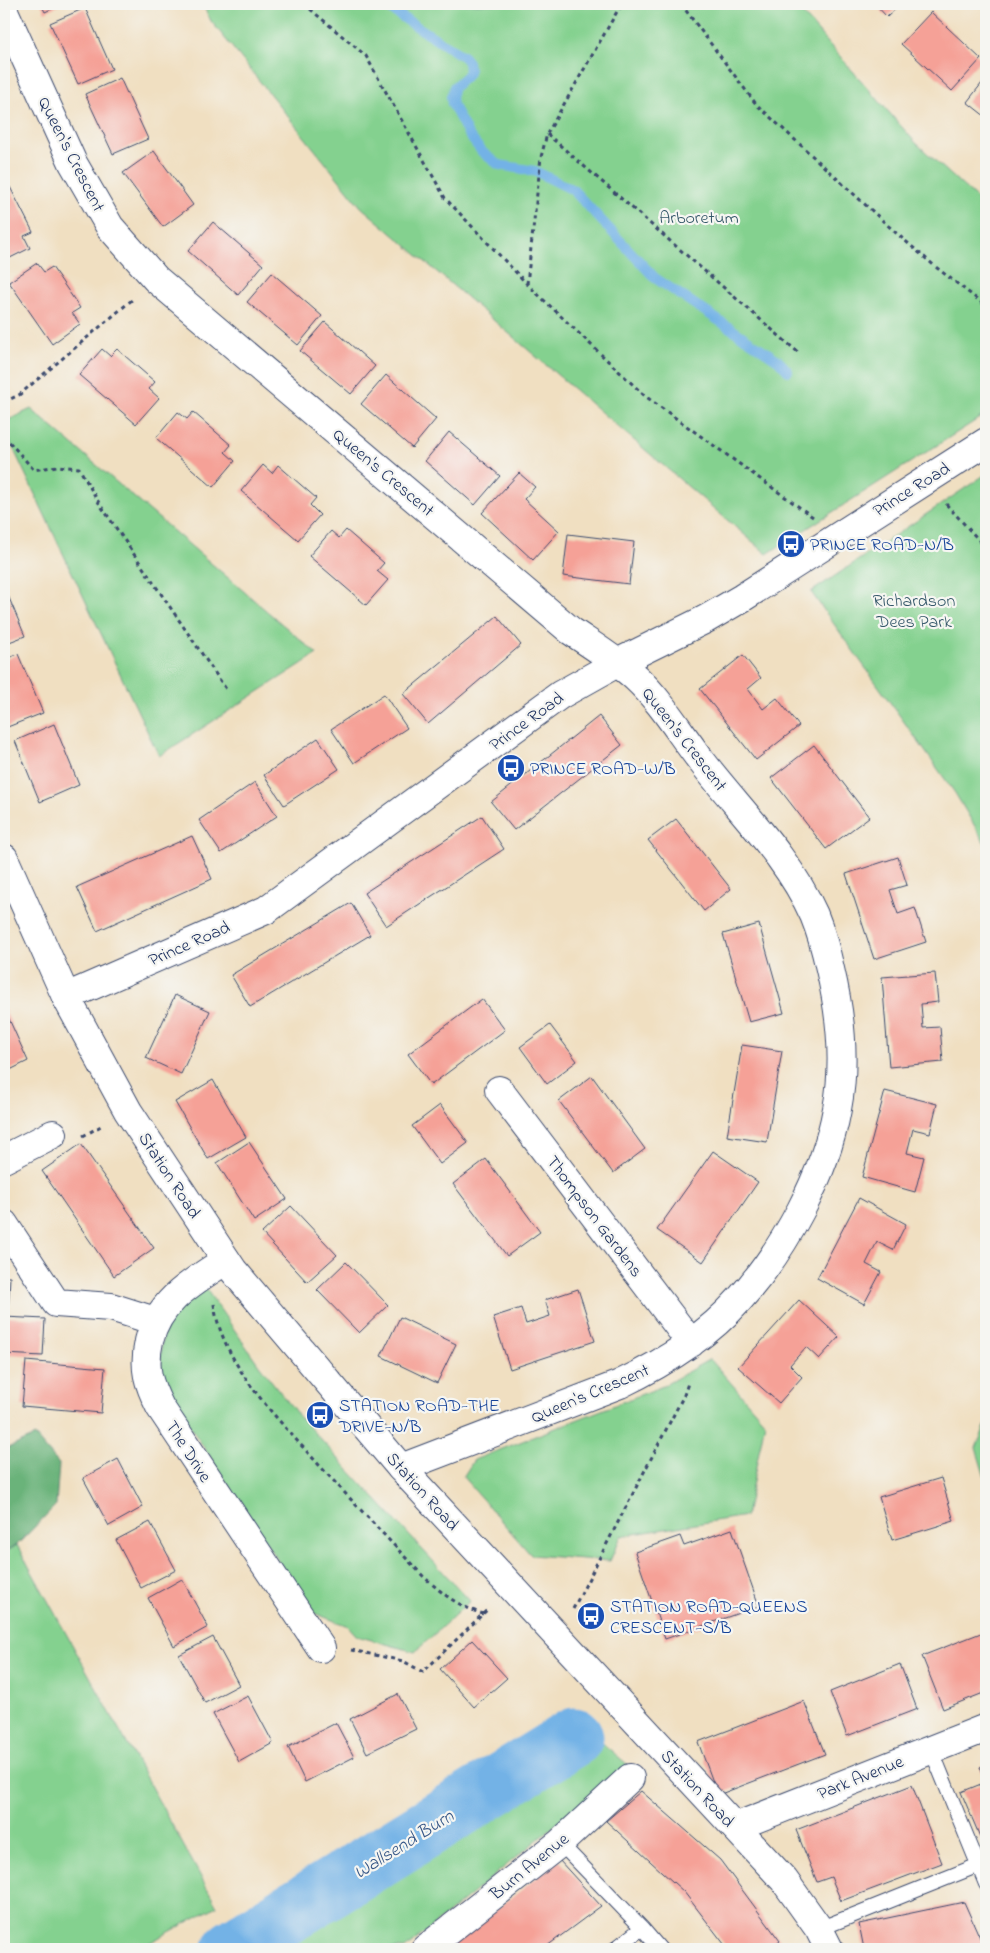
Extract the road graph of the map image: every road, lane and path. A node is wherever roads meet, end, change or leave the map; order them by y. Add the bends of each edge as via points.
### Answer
1 (304, 4) edge
2 (624, 4) edge
3 (681, 4) edge
4 (4, 10) edge
5 (547, 134) junction
6 (156, 279) junction
7 (527, 284) junction
8 (986, 306) edge
9 (800, 354) dead end
10 (4, 402) edge
11 (4, 436) edge
12 (986, 442) edge
13 (926, 479) junction
14 (838, 535) junction
15 (986, 548) edge
16 (617, 663) junction
17 (228, 692) dead end
18 (5, 866) edge
19 (66, 997) junction
20 (499, 1090) dead end
21 (128, 1111) junction
22 (53, 1134) joint
23 (4, 1159) edge
24 (4, 1224) edge
25 (218, 1266) junction
26 (155, 1322) junction
27 (691, 1343) junction
28 (401, 1468) junction
29 (510, 1585) junction
30 (483, 1614) junction
31 (558, 1637) junction
32 (320, 1648) joint
33 (986, 1728) edge
34 (931, 1749) junction
35 (630, 1778) dead end
36 (735, 1827) junction
37 (560, 1842) junction
38 (979, 1865) junction
39 (986, 1884) edge
40 (642, 1928) junction
41 (824, 1939) edge
42 (425, 1949) edge
43 (615, 1949) edge
44 (660, 1949) edge

1 - 7 path via 366,56 445,198
2 - 5 path
3 - 8 path via 756,104 895,232
4 - 6 street, Queen's Crescent via 72,163 110,227
5 - 7 path via 537,186
5 - 9 path
6 - 10 path via 19,395
6 - 16 street, Queen's Crescent via 571,631
7 - 14 path via 645,396
11 - 17 path via 34,470 56,466 78,468
12 - 13 street, Prince Road
13 - 14 street, Prince Road
13 - 15 path
14 - 16 street, Prince Road via 706,619
16 - 19 street, Prince Road via 560,695 266,910
16 - 27 street, Queen's Crescent via 637,678 653,697 800,887 815,917 826,953 841,1034 837,1110 805,1200 759,1276 738,1302
18 - 19 street, Station Road
19 - 21 street, Station Road
20 - 27 street, Thompson Gardens
21 - 22 path via 78,1138
21 - 25 street, Station Road
22 - 23 street
24 - 26 street via 56,1303 110,1307
25 - 26 street, The Drive via 173,1299
25 - 28 street, Station Road via 232,1270
25 - 30 path via 215,1314 230,1353 248,1380 280,1422 423,1576 463,1608
26 - 32 street, The Drive via 146,1364 152,1390 170,1423
27 - 28 street, Queen's Crescent via 620,1384
27 - 31 path via 690,1374 684,1395
28 - 29 street, Station Road
29 - 30 path
29 - 31 street, Station Road
30 - 32 path via 423,1672 403,1661 383,1656
31 - 36 street, Station Road
33 - 34 street, Park Avenue
34 - 36 street, Park Avenue
34 - 38 lane
35 - 37 street, Burn Avenue
36 - 41 street, Station Road via 784,1880
37 - 40 lane
37 - 42 street, Burn Avenue
38 - 39 lane
38 - 41 lane
40 - 43 lane
40 - 44 lane

